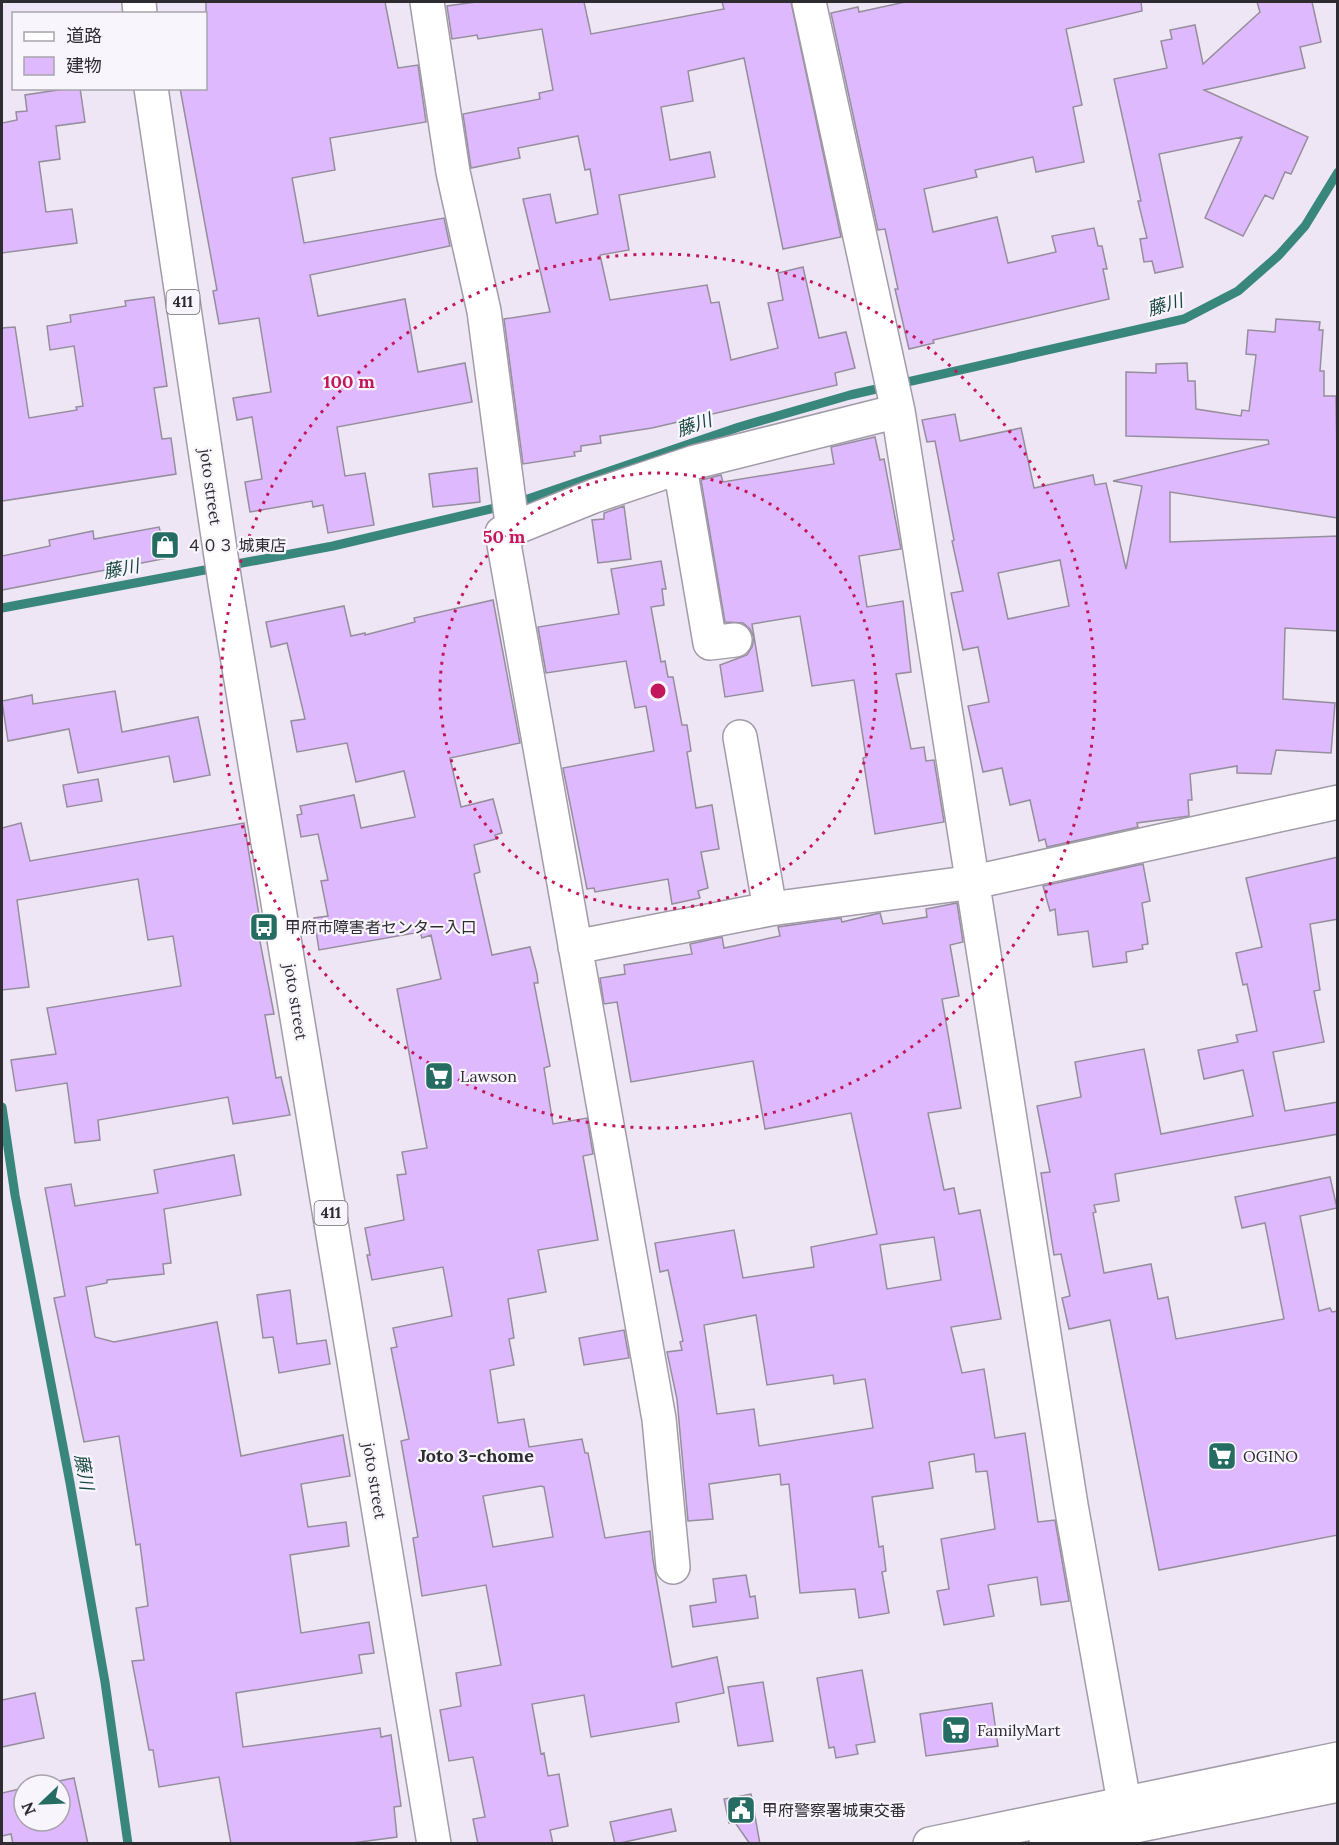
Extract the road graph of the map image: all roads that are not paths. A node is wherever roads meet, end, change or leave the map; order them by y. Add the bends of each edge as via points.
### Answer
1 (427, 2) edge
2 (809, 2) edge
3 (152, 90) edge
4 (897, 407) junction
5 (680, 467) junction
6 (512, 528) junction
7 (735, 640) dead end
8 (740, 737) dead end
9 (1338, 802) edge
10 (974, 882) junction
11 (770, 909) junction
12 (575, 947) junction
13 (673, 1567) dead end
14 (1338, 1759) edge
15 (1338, 1785) edge
16 (1128, 1824) edge
17 (434, 1844) edge
18 (930, 1844) edge
19 (1046, 1844) edge

1 - 6 main road via 453,172 484,311
2 - 4 main road
3 - 17 main road, joto street / 411 via 223,568
4 - 5 main road
4 - 10 main road
5 - 6 main road
5 - 7 main road via 710,643
6 - 12 main road via 502,533
8 - 11 main road
9 - 10 main road
10 - 11 main road
10 - 16 main road via 1071,1505
11 - 12 main road
12 - 13 main road via 659,1419
14 - 16 main road
15 - 16 main road
16 - 18 main road
16 - 19 main road

